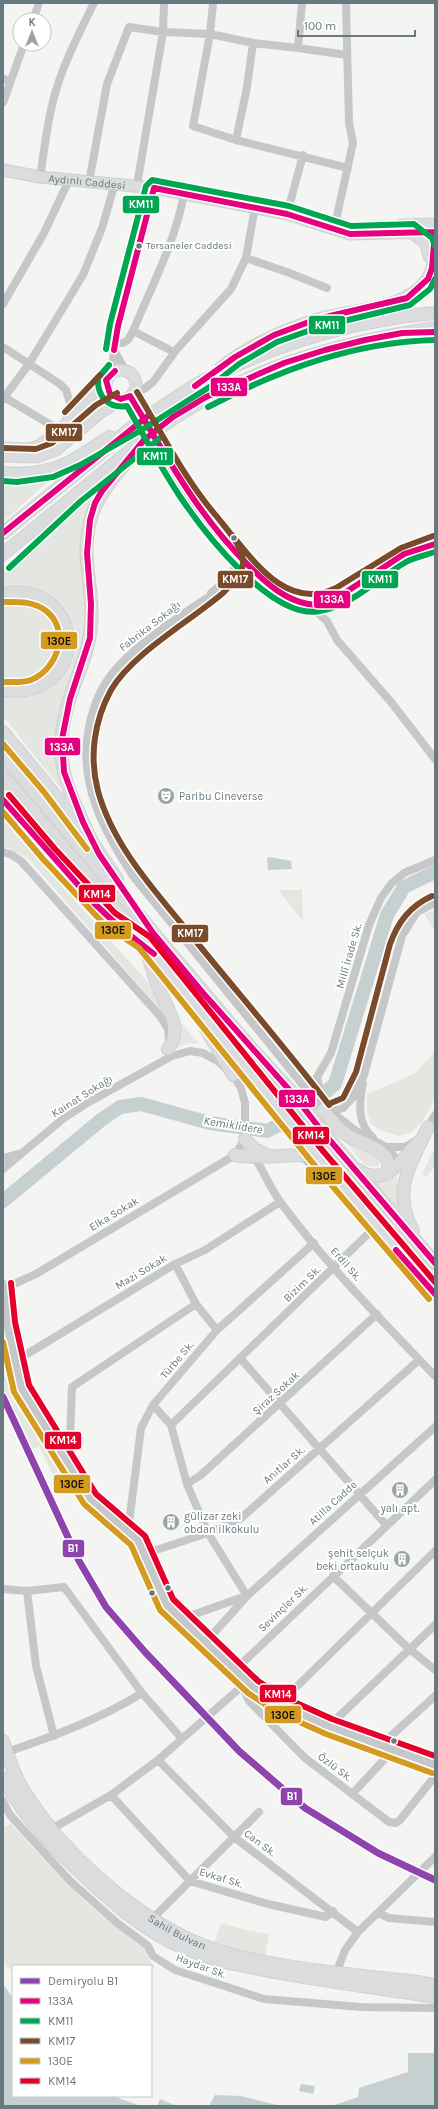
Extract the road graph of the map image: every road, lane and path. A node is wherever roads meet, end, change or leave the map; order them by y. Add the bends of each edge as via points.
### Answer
1 (94, 3) edge
2 (164, 3) edge
3 (213, 3) edge
4 (302, 3) edge
5 (346, 3) edge
6 (163, 32) junction
7 (210, 34) junction
8 (252, 43) junction
9 (298, 48) junction
10 (20, 52) edge
11 (347, 55) junction
12 (7, 80) edge
13 (3, 103) edge
14 (236, 140) junction
15 (303, 155) junction
16 (348, 168) junction
17 (3, 170) edge
18 (40, 176) junction
19 (69, 180) junction
20 (89, 182) junction
21 (115, 184) junction
22 (137, 185) junction
23 (154, 188) junction
24 (184, 194) junction
25 (255, 207) junction
26 (287, 214) junction
27 (435, 224) edge
28 (334, 229) junction
29 (412, 232) junction
30 (435, 232) edge
31 (246, 258) junction
32 (432, 268) junction
33 (327, 288) dead end
34 (3, 304) edge
35 (435, 313) edge
36 (435, 328) edge
37 (133, 331) junction
38 (412, 332) junction
39 (435, 332) edge
40 (115, 346) junction
41 (3, 347) edge
42 (174, 352) junction
43 (29, 364) junction
44 (125, 370) junction
45 (109, 377) junction
46 (207, 379) junction
47 (128, 396) junction
48 (4, 398) edge
49 (80, 406) junction
50 (136, 424) junction
51 (62, 429) junction
52 (146, 438) junction
53 (3, 448) edge
54 (3, 456) edge
55 (3, 473) edge
56 (61, 507) junction
57 (220, 532) junction
58 (3, 533) edge
59 (435, 544) edge
60 (3, 554) edge
61 (3, 562) edge
62 (270, 587) junction
63 (3, 594) edge
64 (307, 604) junction
65 (195, 606) junction
66 (3, 690) edge
67 (3, 732) edge
68 (3, 755) edge
69 (435, 759) edge
70 (3, 776) edge
71 (3, 800) edge
72 (3, 814) edge
73 (93, 844) junction
74 (3, 852) edge
75 (49, 854) junction
76 (435, 860) edge
77 (435, 903) edge
78 (153, 933) junction
79 (144, 942) junction
80 (186, 995) junction
81 (168, 1049) junction
82 (150, 1068) junction
83 (233, 1074) junction
84 (364, 1075) junction
85 (317, 1080) junction
86 (303, 1084) junction
87 (328, 1110) junction
88 (435, 1114) edge
89 (428, 1127) junction
90 (245, 1139) junction
91 (331, 1140) junction
92 (375, 1140) junction
93 (29, 1147) junction
94 (386, 1147) junction
95 (298, 1154) junction
96 (235, 1155) junction
97 (271, 1156) junction
98 (317, 1156) junction
99 (3, 1158) edge
100 (252, 1158) junction
101 (3, 1162) edge
102 (399, 1162) junction
103 (3, 1169) edge
104 (388, 1172) junction
105 (403, 1183) junction
106 (280, 1202) junction
107 (314, 1242) junction
108 (426, 1252) junction
109 (435, 1263) edge
110 (175, 1264) junction
111 (335, 1268) junction
112 (3, 1287) edge
113 (435, 1294) edge
114 (196, 1304) junction
115 (377, 1314) junction
116 (217, 1330) junction
117 (240, 1358) junction
118 (419, 1360) junction
119 (14, 1362) junction
120 (435, 1376) edge
121 (280, 1404) junction
122 (153, 1405) junction
123 (171, 1425) junction
124 (435, 1427) edge
125 (319, 1449) junction
126 (69, 1466) junction
127 (435, 1480) edge
128 (187, 1484) junction
129 (359, 1494) junction
130 (387, 1526) junction
131 (128, 1531) junction
132 (208, 1533) junction
133 (435, 1551) edge
134 (144, 1554) junction
135 (333, 1576) junction
136 (3, 1589) edge
137 (27, 1591) junction
138 (247, 1596) junction
139 (371, 1612) junction
140 (181, 1620) junction
141 (435, 1625) edge
142 (204, 1643) junction
143 (410, 1649) junction
144 (234, 1670) junction
145 (435, 1670) edge
146 (241, 1687) junction
147 (142, 1693) junction
148 (435, 1696) edge
149 (279, 1704) junction
150 (329, 1726) junction
151 (54, 1736) junction
152 (182, 1739) junction
153 (381, 1745) junction
154 (5, 1747) edge
155 (393, 1750) junction
156 (158, 1760) junction
157 (435, 1765) edge
158 (435, 1776) edge
159 (3, 1778) edge
160 (353, 1793) junction
161 (112, 1795) junction
162 (3, 1801) edge
163 (259, 1812) dead end
164 (47, 1831) junction
165 (234, 1837) junction
166 (434, 1859) edge
167 (190, 1881) junction
168 (333, 1912) junction
169 (378, 1913) junction
170 (149, 1922) junction
171 (435, 1922) edge
172 (358, 1932) junction
173 (334, 1977) junction
174 (435, 1985) edge
175 (435, 1997) edge
176 (435, 2008) edge

1 - 18 street via 58,84 49,117
2 - 6 street
3 - 7 street
4 - 9 street
5 - 11 street
6 - 7 street
6 - 20 street via 129,27 107,84
6 - 22 street
7 - 8 street
7 - 14 street via 194,126
8 - 9 street
8 - 14 street via 247,86
9 - 11 street
10 - 12 street
11 - 16 street via 349,123 353,144
12 - 13 street
14 - 15 street
15 - 16 street
15 - 26 street
16 - 28 street
17 - 18 main road, Aydınlı Caddesi
18 - 19 main road, Aydınlı Caddesi
19 - 20 main road, Aydınlı Caddesi
19 - 34 street via 44,233
20 - 21 main road, Aydınlı Caddesi
21 - 22 main road, Aydınlı Caddesi
21 - 43 street via 90,260
22 - 23 main road, Aydınlı Caddesi
23 - 24 main road, Aydınlı Caddesi
23 - 40 street
24 - 25 main road, Aydınlı Caddesi
24 - 37 street via 178,223 164,263
25 - 26 main road, Aydınlı Caddesi
25 - 31 street
26 - 28 main road, Aydınlı Caddesi
27 - 28 main road, Aydınlı Caddesi
28 - 29 main road, Aydınlı Caddesi via 350,234
29 - 30 main road, Aydınlı Caddesi
29 - 32 highway via 426,243
30 - 32 highway
31 - 33 street
31 - 42 street via 230,289
32 - 46 highway via 424,283 407,298 317,319 274,335 235,357
35 - 46 highway via 347,327 269,352
36 - 38 highway
37 - 40 street via 128,340
37 - 42 street
38 - 39 highway
38 - 52 highway, bridge via 372,338 269,368 190,407
40 - 44 street
40 - 45 street
41 - 43 street
42 - 47 street via 153,382
43 - 48 street
43 - 49 street via 60,384 66,390 70,402
44 - 45 main road via 118,370
44 - 47 main road via 134,378 136,388
45 - 47 main road via 108,393 112,397
45 - 49 main road
46 - 50 highway, bridge
47 - 54 main road via 101,412 56,450 36,457
47 - 57 street via 183,486
48 - 51 street
49 - 51 main road
50 - 55 highway via 77,458 51,469 17,474
50 - 58 highway
51 - 53 main road via 39,446 29,449
52 - 56 highway
52 - 73 highway via 108,483 96,502 90,520 87,560 92,614 90,634 86,657 71,695 62,728 63,771
56 - 60 highway
56 - 61 highway
57 - 62 street via 247,566
57 - 65 street, Fabrika Sokağı via 235,558 234,570 229,578
59 - 64 street via 404,554 340,596 317,604
62 - 64 street via 289,599
62 - 65 street, Fabrika Sokağı via 251,581 237,583
63 - 66 highway via 12,592 31,595 50,604 62,617 68,635 68,650 62,666 52,679 23,691
64 - 69 street via 327,621 337,640 391,702
65 - 86 street, Fabrika Sokağı via 133,652 114,671 101,690 86,741 89,788 101,820 133,876
67 - 73 highway via 50,787
68 - 78 highway
70 - 79 highway
71 - 75 highway
72 - 75 highway
73 - 78 highway
74 - 81 street via 21,861 162,1019 168,1032
75 - 79 highway via 110,919
76 - 85 street, Millî İrade Sk. via 404,873 391,884 381,898 369,925 331,1053
77 - 84 street via 417,912 402,936
78 - 91 highway
79 - 80 highway
79 - 81 highway via 160,991 174,1023 174,1038
80 - 83 highway
80 - 98 highway
81 - 82 street
82 - 83 street via 177,1054 195,1051 219,1062
82 - 93 street, Kainat Sokağı via 70,1115
83 - 90 street via 241,1088 245,1109
84 - 87 street via 349,1104 340,1110
84 - 92 street via 360,1116 365,1129
85 - 86 street
85 - 87 street
86 - 87 street, Fabrika Sokağı
87 - 92 street via 351,1128
87 - 104 highway via 342,1131 386,1156 390,1165
88 - 89 street
89 - 94 street via 408,1146
89 - 102 highway
89 - 105 highway
90 - 96 street
90 - 97 highway via 260,1153
91 - 104 highway via 363,1174 373,1178
91 - 108 highway
92 - 94 street
93 - 99 street
93 - 101 street
93 - 103 street
94 - 102 street
95 - 97 highway
95 - 98 highway
95 - 111 street, Bizim Sk. via 324,1176 371,1232
96 - 100 highway
96 - 112 street, Elka Sokak via 36,1274
97 - 100 highway
98 - 113 highway
100 - 106 street, Erdil Sk. via 257,1161
102 - 104 highway
102 - 105 street
105 - 108 highway via 406,1216
106 - 107 street, Erdil Sk.
106 - 110 street, Mazi Sokak via 205,1250
107 - 111 street, Erdil Sk.
107 - 116 street, Türbe Sk.
108 - 109 highway
110 - 114 street
110 - 119 street, Mazi Sokak
111 - 115 street, Erdil Sk.
111 - 117 street, Bizim Sk.
112 - 119 street
114 - 116 street
114 - 126 street via 72,1387
115 - 118 street, Erdil Sk.
115 - 121 street, Şiraz Sokak
116 - 122 street, Türbe Sk.
117 - 121 street
117 - 123 street, Bizim Sk.
118 - 120 street, Erdil Sk.
118 - 125 street, Anıtlar Sk.
119 - 126 street via 21,1388
121 - 125 street
121 - 128 street, Şiraz Sokak via 201,1475
122 - 123 street
122 - 131 street, Türbe Sk. via 141,1428
123 - 128 street
124 - 129 street, Atilla Cadde
125 - 129 street
125 - 132 street, Anıtlar Sk. via 240,1519
126 - 131 street via 90,1499
127 - 130 street, Sevinçler Sk.
128 - 132 street
129 - 130 street
129 - 138 street, Atilla Cadde
130 - 135 street, Sevinçler Sk.
131 - 134 street via 138,1540
132 - 134 street, Anıtlar Sk.
132 - 138 street
133 - 139 street
134 - 140 street via 166,1604
135 - 139 street
135 - 144 street, Sevinçler Sk.
136 - 137 street
137 - 147 street via 64,1587
137 - 151 street via 36,1666
138 - 140 street, Atilla Cadde
138 - 142 street, Atilla Cadde
139 - 143 street
139 - 149 street
140 - 142 street
141 - 143 street
142 - 144 street
143 - 145 street
143 - 150 street
144 - 146 street, Özlü Sk.
144 - 149 street via 253,1687
146 - 152 street
146 - 160 street, Özlü Sk. via 248,1701 305,1758
147 - 151 street via 119,1707
147 - 152 street
148 - 153 street
149 - 150 street
150 - 153 street
151 - 154 street
152 - 156 street
153 - 155 street
154 - 164 highway, Sahil Bulvarı via 23,1791
155 - 157 street
155 - 160 street
156 - 161 street
156 - 165 street, Can Sk.
158 - 160 street, Özlü Sk. via 396,1822 389,1822
159 - 164 highway, Sahil Bulvarı via 18,1804
161 - 164 street
161 - 167 street, Evkaf Sk.
162 - 176 street, Haydar Sk. via 10,1816 70,1881 116,1922 148,1946 153,1956 175,1970 264,1999 361,2007
163 - 165 street
164 - 170 highway, Sahil Bulvarı via 124,1913
165 - 167 street
165 - 168 street, Can Sk.
166 - 169 street
167 - 168 street, Evkaf Sk. via 326,1918
167 - 170 street
168 - 172 street, Can Sk.
169 - 171 street via 390,1918
169 - 172 street
170 - 173 highway, Sahil Bulvarı via 184,1949 213,1960
172 - 173 street via 345,1950
173 - 174 highway, Sahil Bulvarı
173 - 175 highway, Sahil Bulvarı

